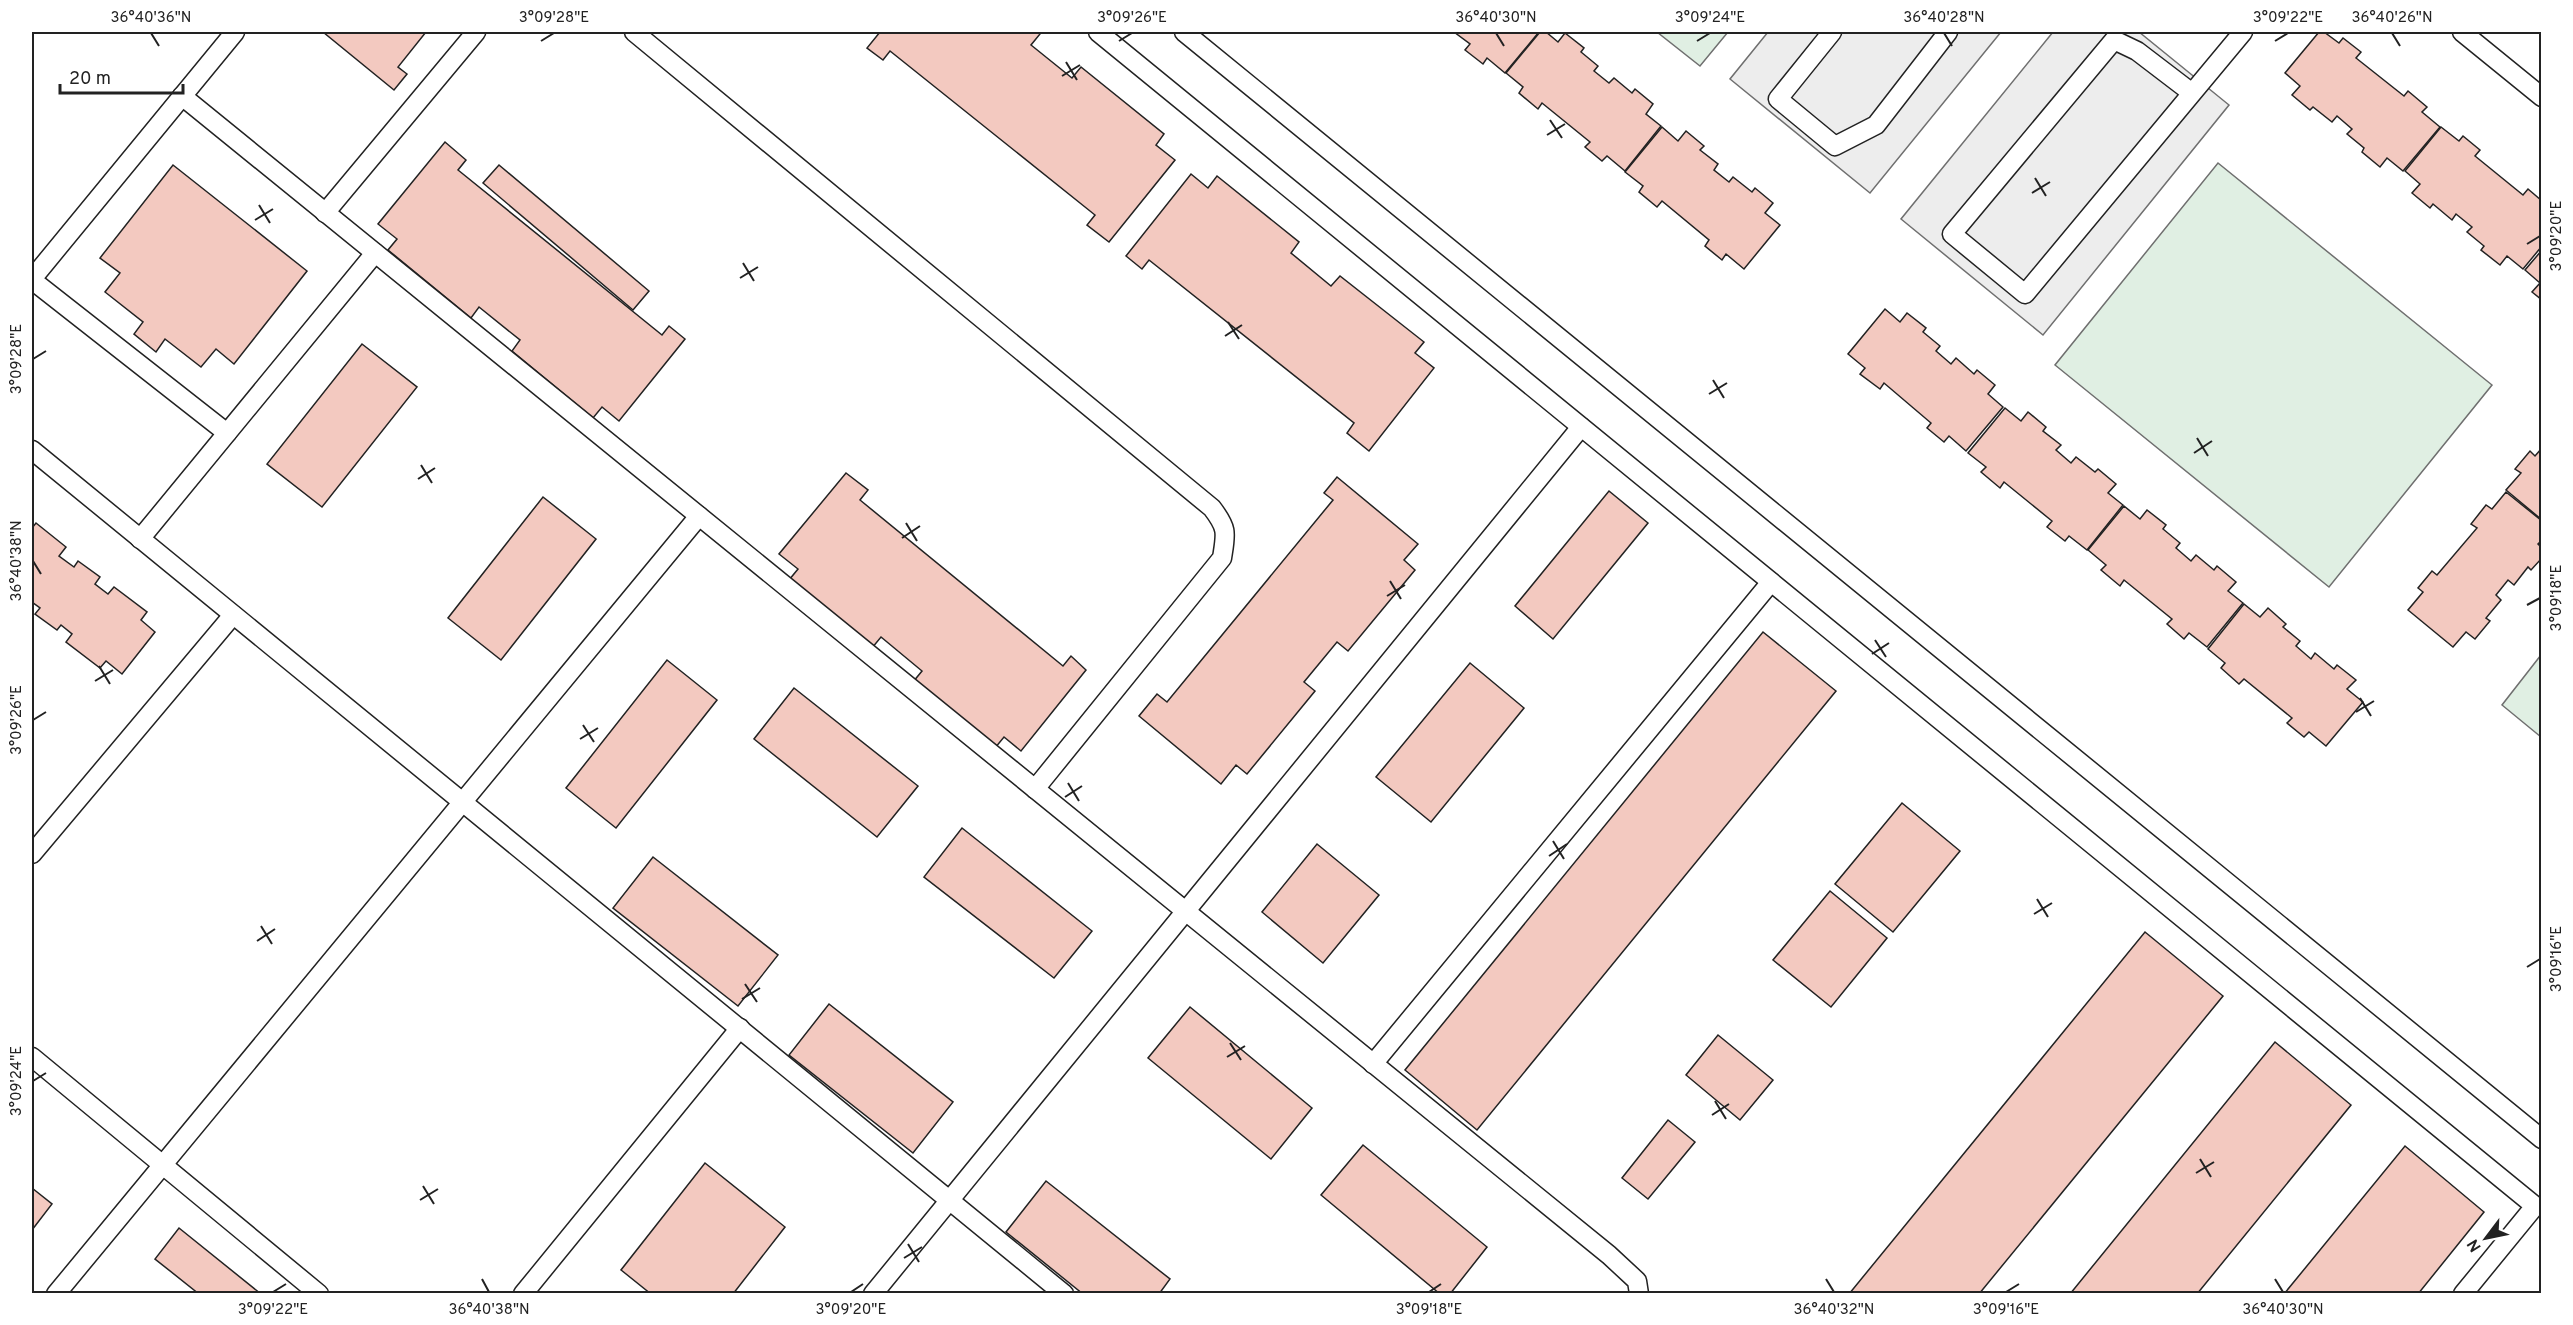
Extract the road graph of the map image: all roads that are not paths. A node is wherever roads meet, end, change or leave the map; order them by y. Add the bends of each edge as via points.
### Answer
1 (235, 32) edge
2 (476, 32) edge
3 (634, 32) edge
4 (1098, 32) edge
5 (1184, 32) edge
6 (1832, 32) edge
7 (1948, 32) edge
8 (2243, 32) edge
9 (2462, 32) edge
10 (2192, 93) junction
11 (182, 96) junction
12 (2541, 97) edge
13 (325, 213) junction
14 (375, 253) junction
15 (32, 280) edge
16 (1581, 427) junction
17 (227, 433) junction
18 (32, 450) edge
19 (699, 516) junction
20 (140, 539) junction
21 (1771, 582) junction
22 (233, 615) junction
23 (1035, 789) junction
24 (462, 802) junction
25 (32, 854) edge
26 (1185, 911) junction
27 (740, 1028) junction
28 (32, 1057) edge
29 (1374, 1064) junction
30 (2541, 1138) edge
31 (162, 1165) junction
32 (950, 1200) junction
33 (56, 1293) edge
34 (319, 1293) edge
35 (523, 1293) edge
36 (873, 1293) edge
37 (1064, 1293) edge
38 (1639, 1293) edge
39 (2463, 1293) edge

1 - 11 lane
2 - 13 lane
3 - 23 lane via 1212,508 1224,524 1222,558
4 - 16 lane
5 - 30 lane
6 - 7 lane via 1778,99 1835,146 1876,125
8 - 10 lane
9 - 12 lane
10 - 10 lane via 2137,51 2114,40 1952,234 2025,294
11 - 13 lane
11 - 15 lane
13 - 14 lane
14 - 17 lane
14 - 19 lane
15 - 17 lane
16 - 21 lane
16 - 26 lane
17 - 20 lane
18 - 20 lane
19 - 23 lane
19 - 24 lane
20 - 22 lane
21 - 29 lane
21 - 39 lane via 2535,1206
22 - 24 lane
22 - 25 lane
23 - 26 lane
24 - 27 lane
24 - 31 lane
26 - 29 lane
26 - 32 lane
27 - 32 lane
27 - 35 lane
28 - 31 lane
29 - 38 lane via 1609,1255 1637,1281
31 - 33 lane
31 - 34 lane
32 - 36 lane
32 - 37 lane

